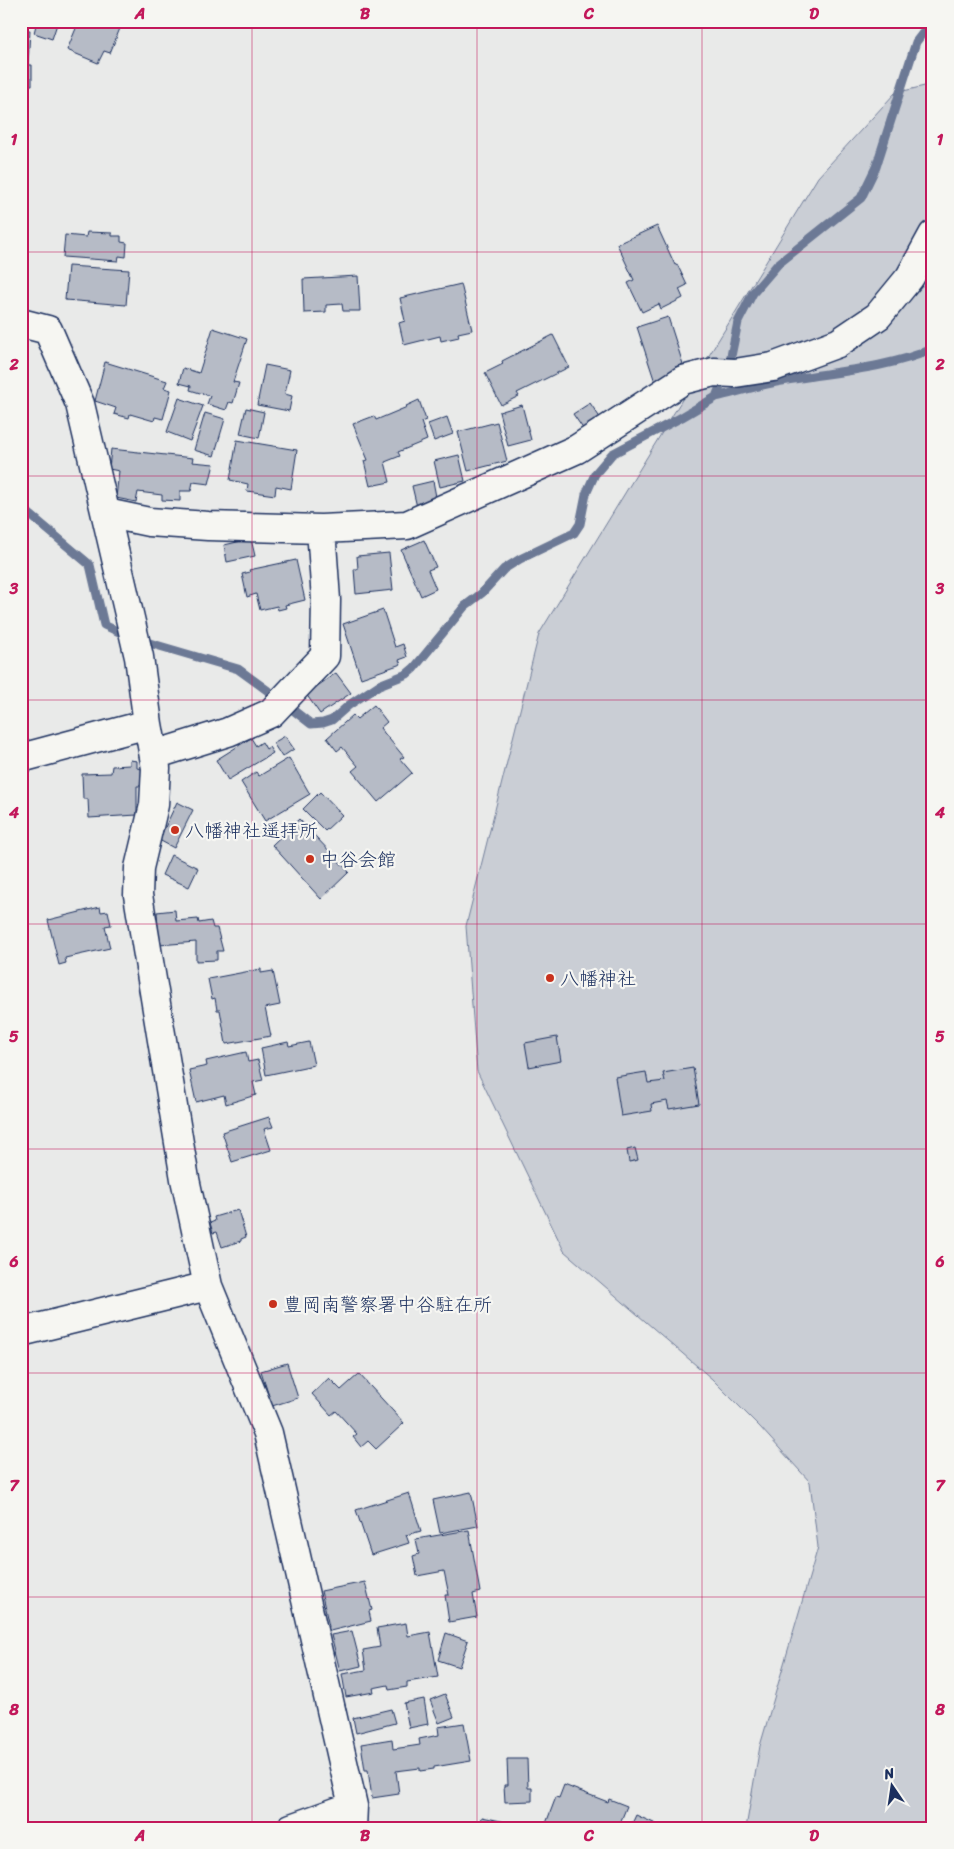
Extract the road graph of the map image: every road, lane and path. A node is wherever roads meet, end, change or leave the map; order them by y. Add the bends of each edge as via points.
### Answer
1 (933, 235) edge
2 (21, 323) edge
3 (106, 512) junction
4 (321, 529) junction
5 (148, 724) junction
6 (154, 755) junction
7 (21, 758) edge
8 (208, 1286) junction
9 (21, 1332) edge
10 (352, 1817) edge
11 (291, 1828) edge

1 - 4 street via 910,278 878,316 838,343 773,367 735,373 714,372 683,380 577,449 407,525
2 - 3 street via 48,330 52,338 80,404
3 - 4 street via 149,522
3 - 5 street via 139,657
4 - 6 street via 326,600 325,656 271,713 228,732
5 - 6 street
5 - 7 street
6 - 8 street via 154,805 139,868 138,895 185,1179
8 - 9 street
8 - 10 street via 268,1432
10 - 11 street

